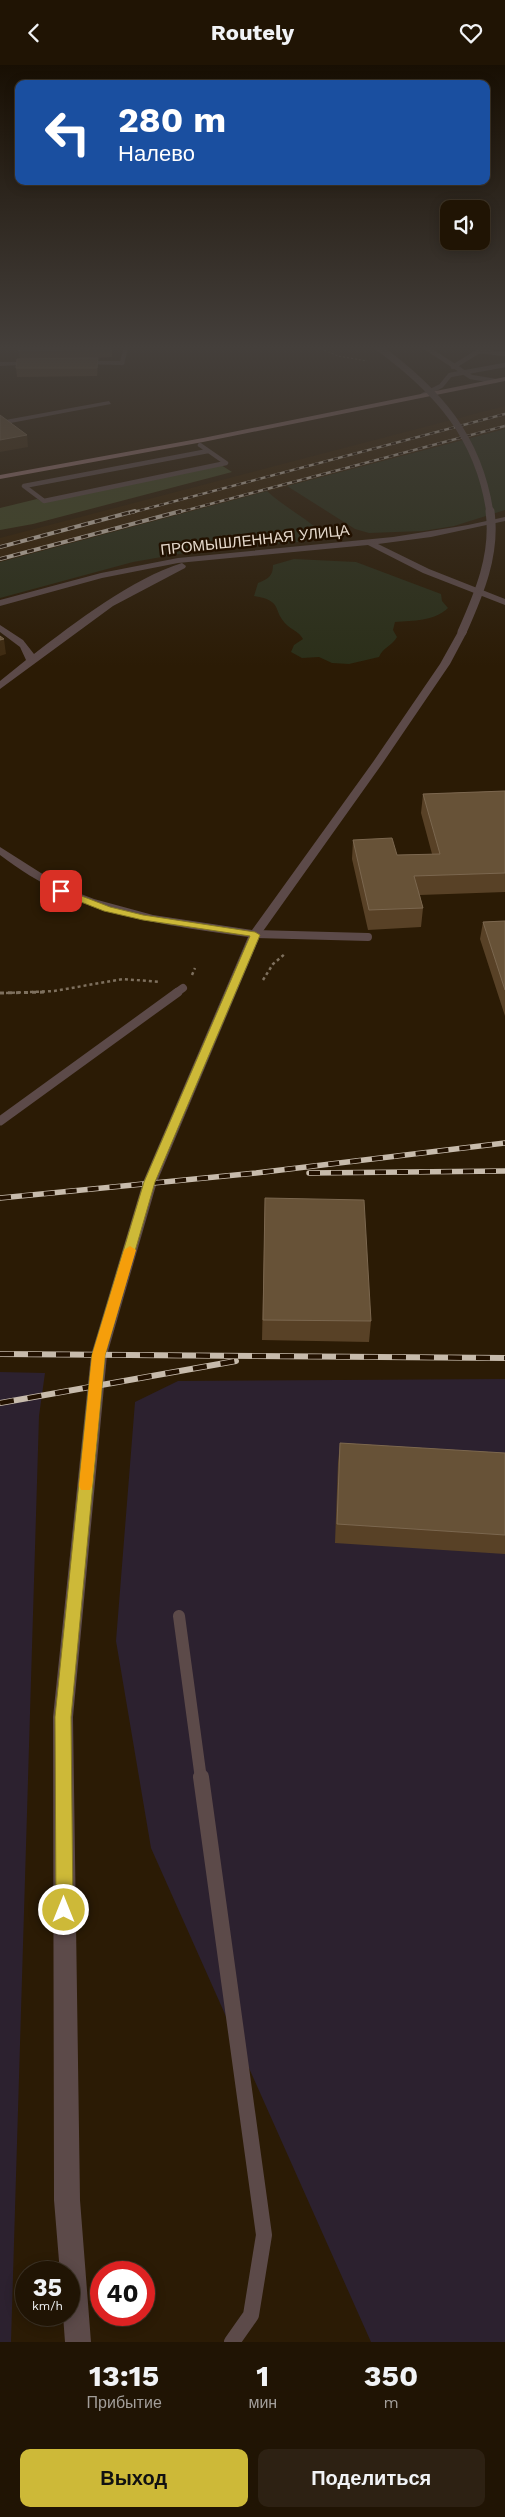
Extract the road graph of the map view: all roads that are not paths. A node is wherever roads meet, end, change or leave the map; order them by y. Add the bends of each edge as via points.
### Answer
1 (122, 453) edge
2 (157, 453) edge
3 (196, 453) edge
4 (211, 453) edge
5 (474, 453) edge
6 (0, 477) edge
7 (0, 483) edge
8 (505, 519) edge
9 (368, 542) junction
10 (204, 557) junction
11 (505, 602) edge
12 (0, 603) edge
13 (0, 628) edge
14 (31, 661) junction
15 (0, 686) edge
16 (0, 850) edge
17 (255, 935) junction
18 (368, 937) dead end
19 (182, 988) road end
20 (0, 1121) edge
21 (179, 1616) dead end
22 (78, 2342) edge
23 (232, 2342) edge

1 - 6 main road
2 - 7 main road
3 - 4 lane via 24,487 44,501 226,463
5 - 17 street, bridge via 483,476 491,529 478,597 462,633 377,764
8 - 9 street via 458,530
9 - 10 street, ПРОМЫШЛЕННАЯ УЛИЦА
9 - 11 street, ПРОМЫШЛЕННАЯ УЛИЦА via 426,571
10 - 12 street, ПРОМЫШЛЕННАЯ УЛИЦА via 138,568
10 - 14 street via 142,585
13 - 14 street via 30,651
14 - 15 street
16 - 17 street via 23,870 61,891 107,909 143,918
17 - 18 lane
17 - 22 street via 150,1182 99,1355 63,1717 67,2200
19 - 20 lane
21 - 23 lane via 264,2235 251,2315

